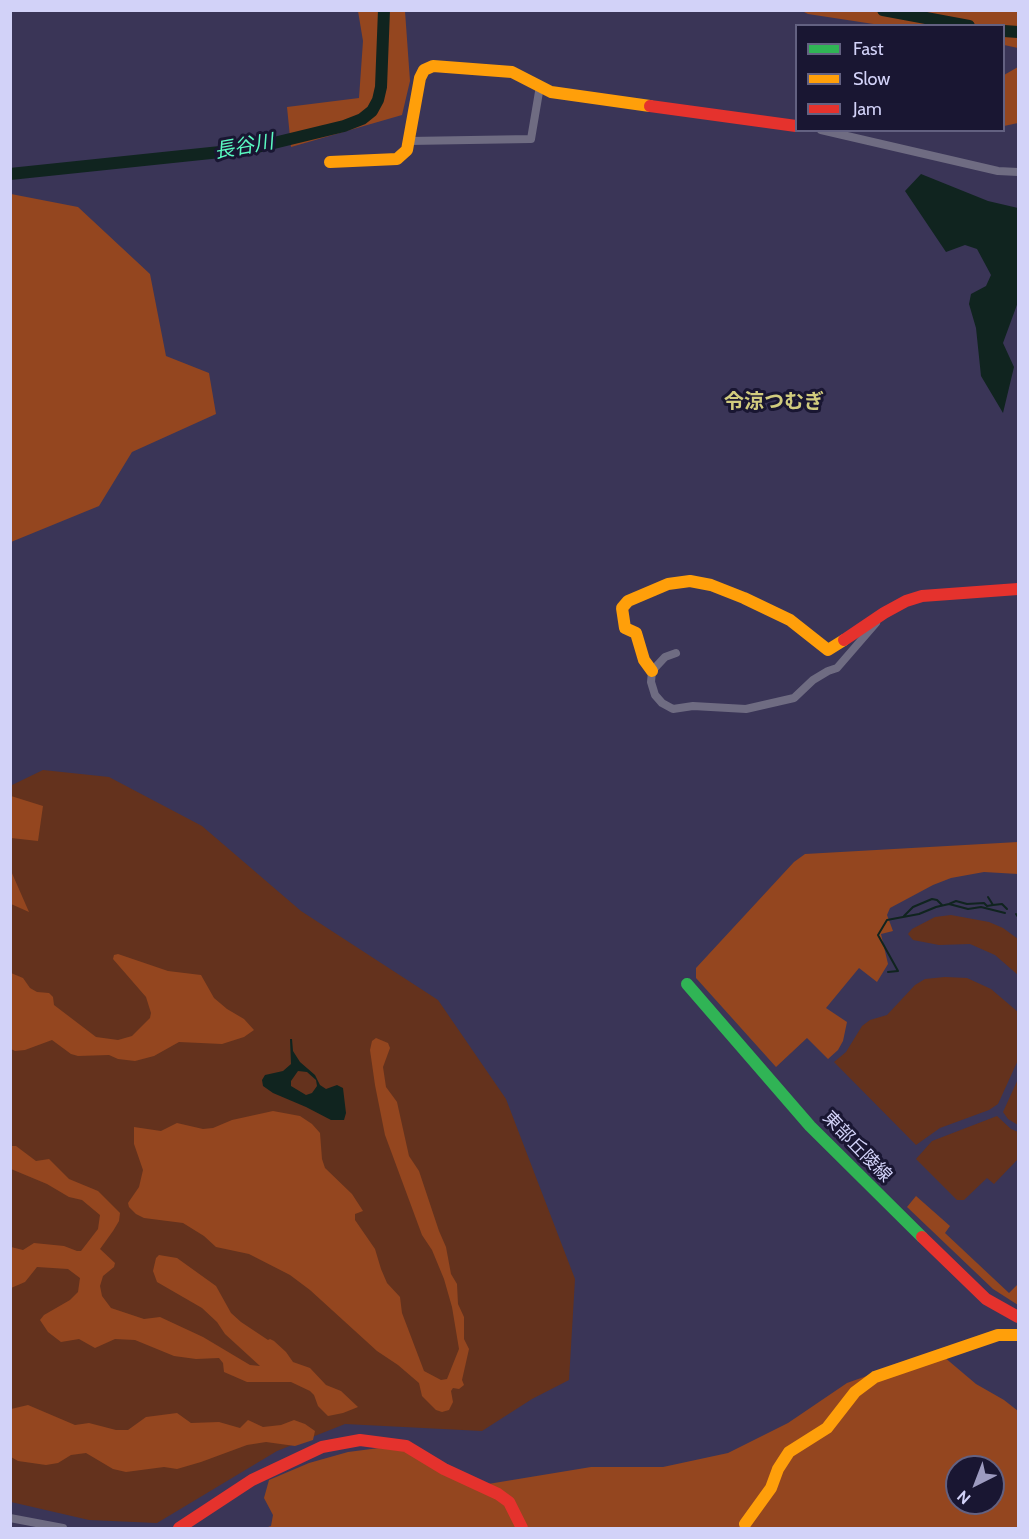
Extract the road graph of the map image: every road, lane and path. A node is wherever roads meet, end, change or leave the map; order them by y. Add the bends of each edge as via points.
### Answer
1 (540, 86) junction
2 (795, 126) edge
3 (830, 132) edge
4 (409, 141) junction
5 (330, 162) dead end
6 (1018, 172) edge
7 (1018, 589) edge
8 (884, 613) junction
9 (676, 653) dead end
10 (652, 671) junction
11 (687, 984) dead end
12 (1018, 1317) edge
13 (1018, 1335) edge
14 (10, 1518) edge
15 (745, 1524) dead end
16 (63, 1528) edge
17 (179, 1528) edge
18 (522, 1528) edge

1 - 2 street via 551,92 587,98
1 - 4 street via 531,139
1 - 4 street via 513,72 433,66 424,70 420,78
3 - 6 street via 998,171
4 - 5 street via 407,150 397,159
7 - 8 street via 922,596
8 - 10 street via 837,668 813,680 794,698 746,709 673,709 655,695
8 - 10 street via 828,650 790,620 744,598 690,581 668,584 628,601 622,608 625,628 636,633 644,660
9 - 10 street via 665,657
11 - 12 street, 東部丘陵線 via 810,1126 874,1191 986,1299
13 - 15 street via 998,1335 875,1377 855,1392 827,1428 789,1452 771,1488
14 - 16 street
17 - 18 street via 252,1480 321,1447 360,1440 406,1446 498,1494 516,1511

